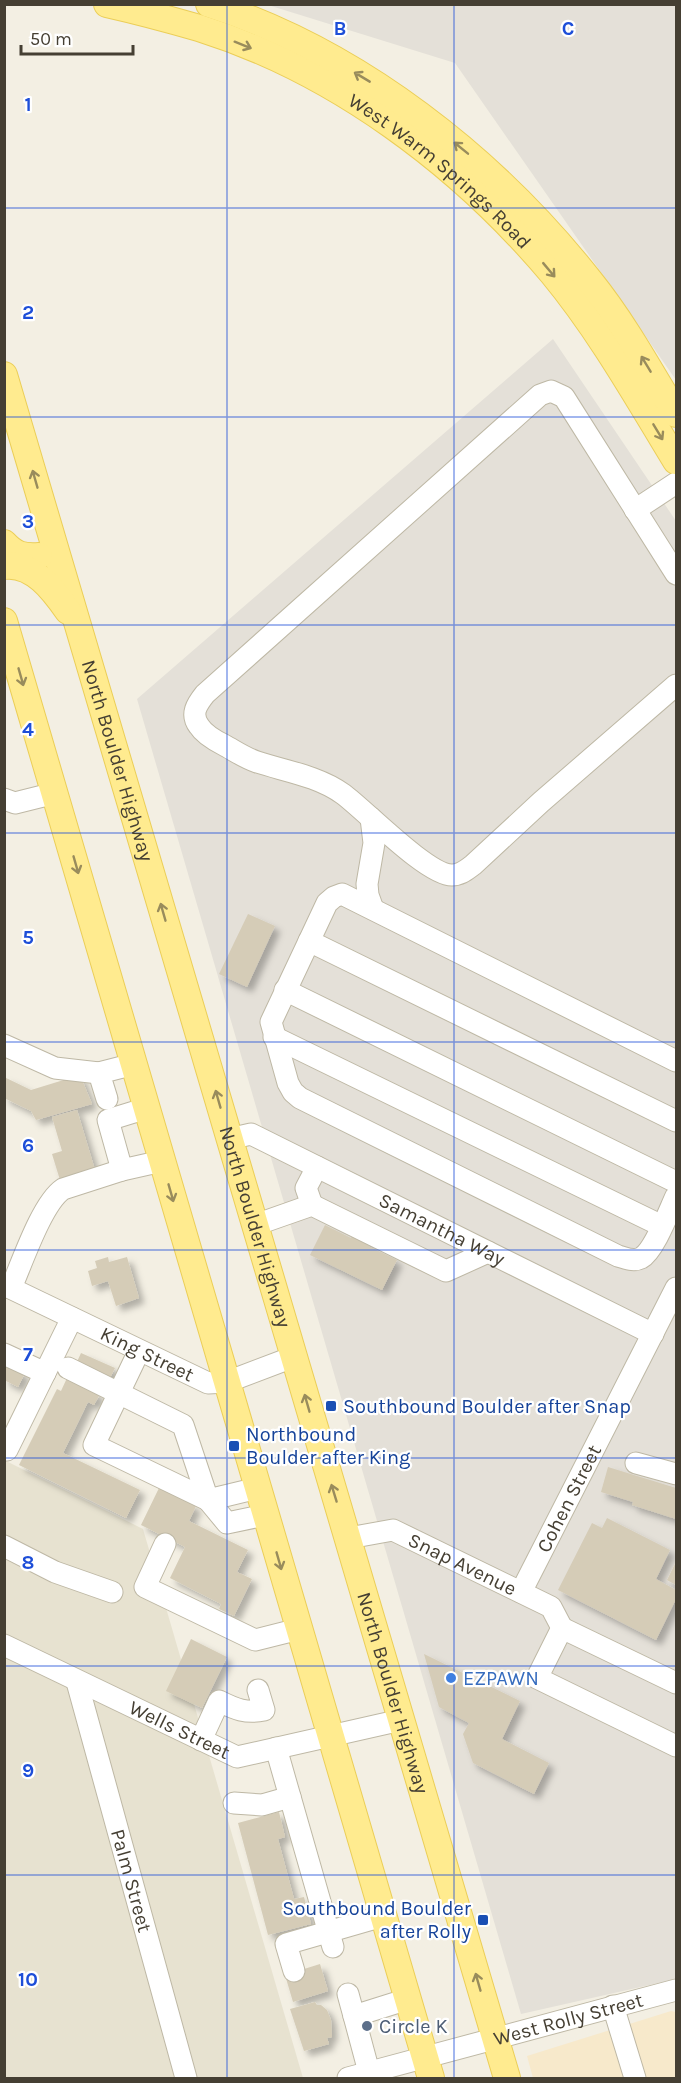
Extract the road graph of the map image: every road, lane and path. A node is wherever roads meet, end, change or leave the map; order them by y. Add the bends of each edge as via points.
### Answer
1 (107, 4) edge
2 (208, 4) edge
3 (404, 120) junction
4 (4, 375) edge
5 (676, 414) edge
6 (676, 461) edge
7 (676, 483) edge
8 (635, 510) junction
9 (4, 543) edge
10 (57, 555) junction
11 (4, 567) edge
12 (676, 574) edge
13 (4, 621) edge
14 (79, 626) junction
15 (676, 685) edge
16 (55, 793) junction
17 (4, 799) edge
18 (371, 818) junction
19 (373, 909) junction
20 (309, 941) junction
21 (285, 990) junction
22 (274, 1037) junction
23 (4, 1045) edge
24 (676, 1061) edge
25 (134, 1064) junction
26 (99, 1073) junction
27 (107, 1099) dead end
28 (147, 1108) junction
29 (676, 1121) edge
30 (229, 1139) junction
31 (162, 1161) junction
32 (317, 1167) junction
33 (122, 1170) junction
34 (676, 1182) edge
35 (676, 1196) edge
36 (312, 1205) junction
37 (255, 1225) junction
38 (662, 1226) junction
39 (489, 1252) junction
40 (8, 1286) edge
41 (676, 1288) edge
42 (72, 1318) junction
43 (664, 1322) edge
44 (139, 1351) junction
45 (4, 1354) edge
46 (293, 1357) junction
47 (68, 1368) dead end
48 (45, 1374) junction
49 (227, 1382) junction
50 (119, 1392) junction
51 (6, 1450) edge
52 (636, 1463) dead end
53 (676, 1474) edge
54 (258, 1488) junction
55 (208, 1500) junction
56 (266, 1515) junction
57 (348, 1538) junction
58 (165, 1544) dead end
59 (4, 1546) edge
60 (112, 1592) dead end
61 (521, 1592) junction
62 (562, 1628) junction
63 (299, 1629) junction
64 (4, 1646) edge
65 (77, 1682) junction
66 (676, 1683) edge
67 (258, 1690) dead end
68 (400, 1720) junction
69 (330, 1736) junction
70 (201, 1740) junction
71 (676, 1746) edge
72 (276, 1748) junction
73 (290, 1797) junction
74 (234, 1803) dead end
75 (383, 1916) junction
76 (331, 1940) junction
77 (294, 1971) dead end
78 (676, 1990) edge
79 (348, 1994) dead end
80 (408, 1999) junction
81 (613, 2006) junction
82 (354, 2016) junction
83 (495, 2038) junction
84 (428, 2068) edge
85 (369, 2072) junction
86 (186, 2079) edge
87 (348, 2079) edge
88 (507, 2079) edge
89 (635, 2079) edge

1 -> 3 main road, West Warm Springs Road via 246,46
3 -> 2 main road, West Warm Springs Road via 378,87 276,31
5 -> 3 main road, West Warm Springs Road via 620,320 561,245 471,156
3 -> 6 main road, West Warm Springs Road via 552,274 612,355
10 -> 4 main road, North Boulder Highway
7 - 8 street
8 - 12 street
8 - 18 street via 564,397 546,392 337,574 196,704 197,724 219,743 257,762 334,788
9 - 10 main road via 25,557
10 - 14 main road, North Boulder Highway
11 - 14 main road via 29,570 45,582
13 -> 16 main road
30 -> 14 main road, North Boulder Highway
15 - 18 street via 460,874 450,875 436,869
16 - 17 street via 15,803
16 -> 25 main road
18 - 19 street via 374,843 367,884
19 - 20 street via 342,894 334,897 327,903
19 - 24 street
20 - 21 street
20 - 29 street
21 - 22 street via 271,1022
21 - 34 street
22 - 38 street
22 - 38 street via 288,1083 300,1098 608,1250 629,1260 640,1258 649,1252
23 - 26 street via 55,1068
25 - 26 street
25 - 28 main road
26 - 27 street
28 - 31 main road
28 - 33 street via 108,1120
30 - 32 street, Samantha Way via 251,1134
30 - 37 main road, North Boulder Highway
31 - 33 street
31 -> 49 main road
32 - 36 street via 306,1188
32 - 39 street, Samantha Way
33 - 40 street via 56,1194
35 - 38 street
36 - 37 street
36 - 39 street via 446,1271
37 - 46 main road, North Boulder Highway
39 - 43 street, Samantha Way
40 - 42 street, King Street
41 - 43 street, Cohen Street
42 - 44 street, King Street
42 - 48 street
43 - 61 street, Cohen Street
44 - 49 street, King Street via 208,1383
44 - 50 street
45 - 48 street
46 - 49 street, King Street
57 -> 46 main road, North Boulder Highway
47 - 50 street
48 - 51 street
49 - 54 main road
50 - 55 street via 183,1425
50 - 55 street via 94,1445
52 - 53 street
54 - 55 street
54 - 56 main road
55 - 56 street via 227,1523
56 -> 63 main road
57 - 61 street, Snap Avenue via 393,1530
57 - 68 main road, North Boulder Highway
58 - 63 street via 145,1587 255,1640
59 - 60 street via 55,1572
61 - 62 street, Snap Avenue via 551,1607
62 - 66 street
62 - 71 street via 537,1678
63 - 69 main road
64 - 65 street, Wells Street
65 - 70 street, Wells Street
65 - 86 street, Palm Street
67 - 70 street via 264,1710 239,1711 219,1701
68 - 69 street, Wells Street
83 -> 68 main road, North Boulder Highway
69 - 72 street, Wells Street
69 - 75 main road
70 - 72 street, Wells Street via 237,1757
72 - 73 street
73 - 74 street via 262,1805
73 - 76 street
75 - 76 street
75 - 80 main road
76 - 77 street via 286,1944
78 - 81 street, West Rolly Street
79 - 82 street
80 - 82 street
80 - 84 main road
81 - 83 street, West Rolly Street
81 - 89 street
82 - 85 street
83 - 84 street, West Rolly Street via 460,2048
83 - 88 main road, North Boulder Highway
84 - 85 street, West Rolly Street
85 - 87 street, West Rolly Street

